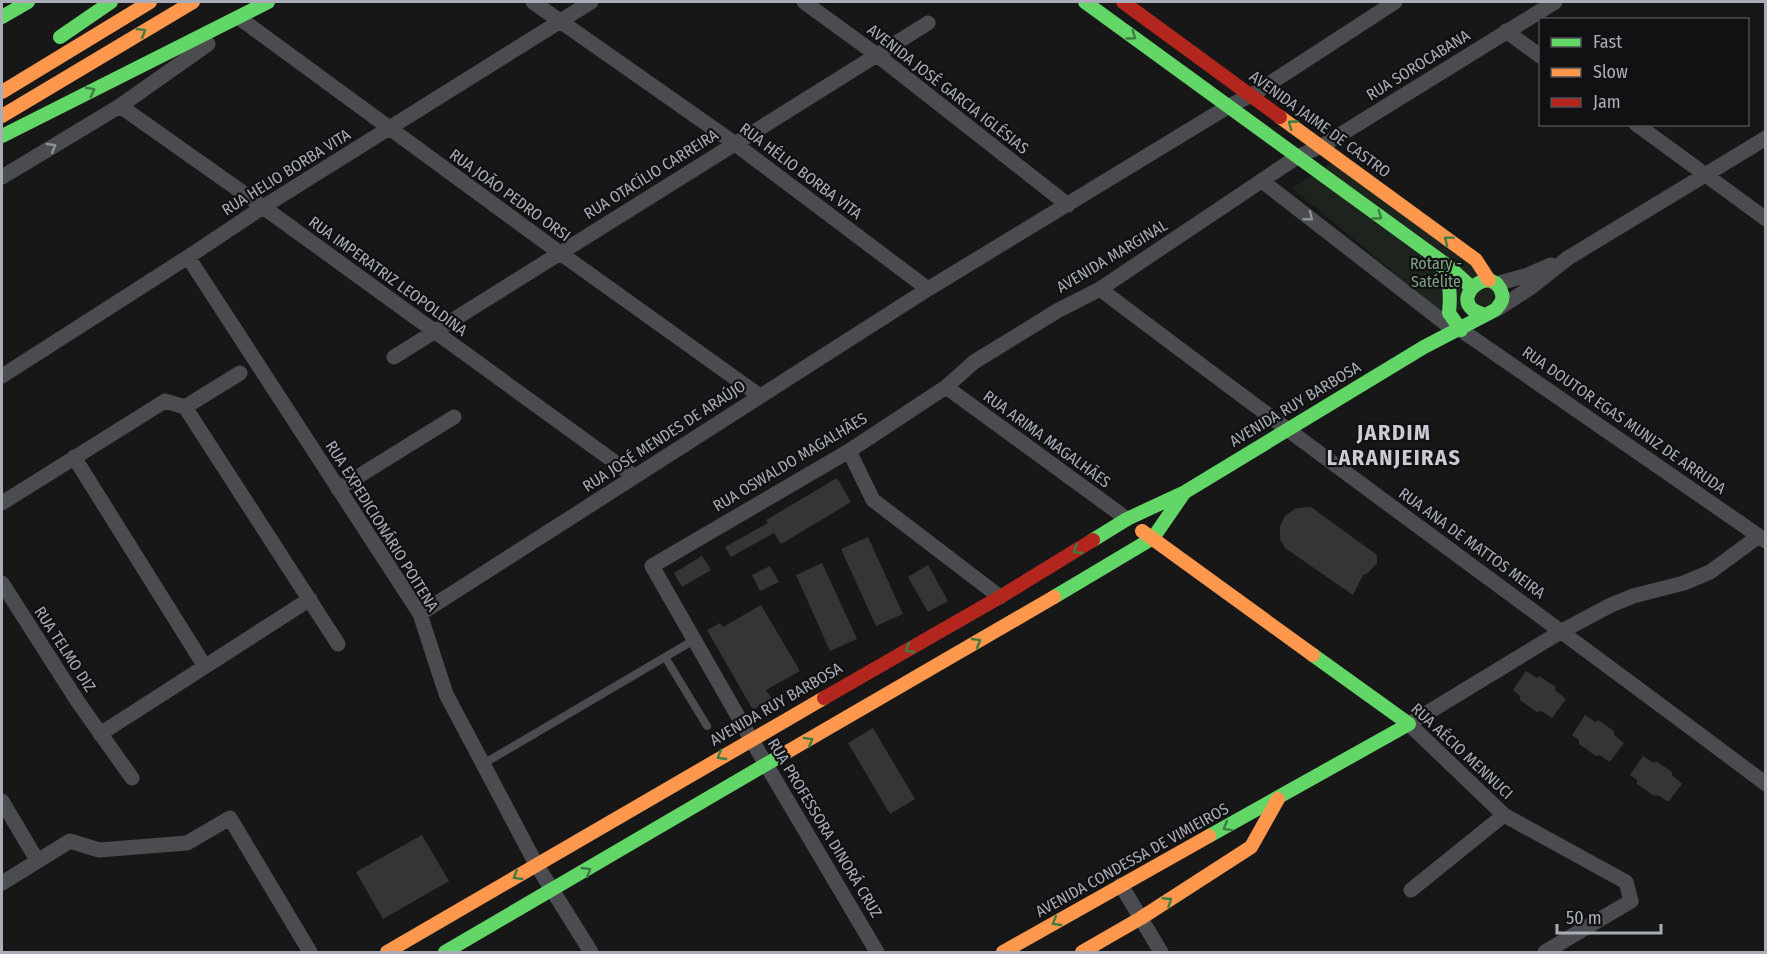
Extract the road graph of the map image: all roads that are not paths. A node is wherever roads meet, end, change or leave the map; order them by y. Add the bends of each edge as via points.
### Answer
1 (28, 2) edge
2 (111, 2) edge
3 (150, 2) edge
4 (193, 2) edge
5 (269, 2) edge
6 (533, 2) edge
7 (591, 2) edge
8 (804, 2) edge
9 (1085, 2) edge
10 (1123, 2) edge
11 (1395, 2) edge
12 (1555, 2) edge
13 (2, 17) edge
14 (242, 20) junction
15 (560, 20) junction
16 (928, 23) dead end
17 (1506, 32) junction
18 (47, 46) dead end
19 (877, 55) junction
20 (1539, 55) edge
21 (20, 65) dead end
22 (1215, 68) junction
23 (2, 77) edge
24 (1201, 86) junction
25 (2, 92) edge
26 (1252, 95) junction
27 (120, 106) junction
28 (1228, 106) junction
29 (2, 116) edge
30 (1639, 126) edge
31 (389, 129) junction
32 (2, 136) edge
33 (1766, 138) edge
34 (734, 143) junction
35 (1322, 146) junction
36 (1297, 157) junction
37 (1707, 175) junction
38 (2, 177) edge
39 (1262, 181) junction
40 (1068, 206) junction
41 (263, 207) junction
42 (1766, 219) edge
43 (560, 253) junction
44 (188, 257) junction
45 (1568, 258) junction
46 (1439, 261) junction
47 (1493, 282) junction
48 (928, 289) junction
49 (1100, 289) junction
50 (1469, 291) junction
51 (1499, 308) junction
52 (1485, 315) junction
53 (1447, 318) junction
54 (1461, 330) junction
55 (433, 332) junction
56 (1424, 347) junction
57 (394, 357) dead end
58 (240, 373) dead end
59 (2, 376) edge
60 (946, 387) junction
61 (760, 396) junction
62 (185, 407) junction
63 (454, 417) dead end
64 (1286, 430) junction
65 (849, 451) junction
66 (74, 458) junction
67 (634, 476) junction
68 (338, 489) junction
69 (1185, 492) junction
70 (2, 503) edge
71 (1126, 519) junction
72 (1153, 538) junction
73 (1762, 538) edge
74 (652, 566) joint
75 (2, 583) edge
76 (1000, 597) junction
77 (310, 599) junction
78 (7, 602) edge
79 (420, 614) junction
80 (1562, 631) junction
81 (694, 640) junction
82 (338, 644) dead end
83 (665, 657) junction
84 (204, 665) junction
85 (1409, 724) junction
86 (707, 726) dead end
87 (100, 734) junction
88 (751, 739) junction
89 (483, 764) junction
90 (767, 766) junction
91 (132, 778) dead end
92 (1766, 784) edge
93 (1278, 799) junction
94 (2, 801) edge
95 (1504, 815) junction
96 (37, 860) junction
97 (536, 864) junction
98 (2, 882) edge
99 (1121, 885) junction
100 (1411, 890) dead end
101 (553, 891) junction
102 (1141, 918) junction
103 (310, 952) edge
104 (387, 952) edge
105 (445, 952) edge
106 (591, 952) edge
107 (877, 952) edge
108 (1003, 952) edge
109 (1082, 952) edge
110 (1161, 952) edge
111 (1545, 952) edge

1 - 13 main road
2 - 18 main road
3 - 25 main road
29 -> 4 main road
5 - 14 street
32 -> 5 main road
6 - 15 street, RUA HÉLIO BORBA VITA
7 - 15 street, RUA HELIO BORBA VITA
8 - 19 street, AVENIDA JOSÉ GARCIA IGLÉSIAS
9 -> 24 main road
10 - 22 main road, AVENIDA JAIME DE CASTRO
11 - 26 street
12 - 17 street, RUA SOROCABANA
14 - 27 street
14 - 31 street, RUA JOÃO PEDRO ORSI
15 - 31 street, RUA HELIO BORBA VITA
15 - 34 street, RUA HÉLIO BORBA VITA
16 - 19 street, RUA OTACÍLIO CARREIRA
17 - 20 street
17 - 35 street, RUA SOROCABANA
19 - 34 street, RUA OTACÍLIO CARREIRA
19 - 40 street, AVENIDA JOSÉ GARCIA IGLÉSIAS
21 - 23 main road
22 - 24 main road
22 - 26 main road, AVENIDA JAIME DE CASTRO
24 - 28 main road
26 - 28 street
35 -> 26 main road, AVENIDA JAIME DE CASTRO
38 -> 27 street
27 - 41 street, RUA IMPERATRIZ LEOPOLDINA
28 - 36 main road
28 - 40 street
30 - 37 street
31 - 41 street, RUA HELIO BORBA VITA
31 - 43 street, RUA JOÃO PEDRO ORSI
33 - 37 street, AVENIDA RUY BARBOSA
34 - 43 street, RUA OTACÍLIO CARREIRA
34 - 48 street, RUA HÉLIO BORBA VITA
35 - 36 street, RUA SOROCABANA
47 -> 35 main road, AVENIDA JAIME DE CASTRO via 1476,260
36 - 39 street, AVENIDA MARGINAL
36 -> 46 main road
37 - 42 street
37 - 45 street, AVENIDA RUY BARBOSA
39 - 49 street, AVENIDA MARGINAL
39 -> 53 street
40 - 48 street, RUA JOSÉ MENDES DE ARAÚJO
41 - 44 street, RUA HELIO BORBA VITA
41 - 55 street, RUA IMPERATRIZ LEOPOLDINA
43 - 55 street, RUA OTACÍLIO CARREIRA
43 - 61 street, RUA JOÃO PEDRO ORSI
44 - 59 street, RUA HELIO BORBA VITA
44 - 68 street, RUA EXPEDICIONÁRIO POITENA
45 - 47 street, AVENIDA RUY BARBOSA via 1528,275
45 - 51 street, AVENIDA RUY BARBOSA
46 - 50 main road
46 - 53 main road via 1451,291
47 - 50 main road, AVENIDA RUY BARBOSA via 1479,281
47 - 51 main road via 1502,291
48 - 61 street, RUA JOSÉ MENDES DE ARAÚJO
49 - 60 street, AVENIDA MARGINAL via 1057,310 974,362
49 - 64 street, RUA ANA DE MATTOS MEIRA
50 - 52 main road via 1470,307
50 - 53 main road, AVENIDA RUY BARBOSA
51 - 52 main road, AVENIDA RUY BARBOSA
52 - 54 main road, AVENIDA RUY BARBOSA
53 - 54 main road
53 - 56 main road, AVENIDA RUY BARBOSA via 1440,332
54 - 56 main road, AVENIDA RUY BARBOSA
54 - 73 street, RUA DOUTOR EGAS MUNIZ DE ARRUDA
55 - 57 street, RUA OTACÍLIO CARREIRA
55 - 67 street, RUA IMPERATRIZ LEOPOLDINA
56 - 64 main road, AVENIDA RUY BARBOSA
58 - 62 street
60 - 65 street, RUA OSWALDO MAGALHÃES
60 - 71 street, RUA ARIMA MAGALHÃES
61 - 67 street, RUA JOSÉ MENDES DE ARAÚJO
62 - 66 street via 165,400
62 - 77 street
63 - 68 street
64 - 69 main road, AVENIDA RUY BARBOSA
64 - 80 street, RUA ANA DE MATTOS MEIRA
65 - 74 street, RUA OSWALDO MAGALHÃES
65 - 76 street via 873,500
66 - 70 street
66 - 84 street
67 - 79 street, RUA JOSÉ MENDES DE ARAÚJO
68 - 79 street, RUA EXPEDICIONÁRIO POITENA
69 - 71 main road, AVENIDA RUY BARBOSA
69 - 72 main road, AVENIDA RUY BARBOSA
71 - 72 main road, RUA AÉCIO MENNUCI
71 -> 76 main road, AVENIDA RUY BARBOSA
72 - 85 main road, RUA AÉCIO MENNUCI
90 -> 72 main road, AVENIDA RUY BARBOSA
73 - 80 street, AVENIDA CONDESSA DE VIMIEIROS via 1710,572 1626,599
74 - 81 street, RUA PROFESSORA DINORÁ CRUZ
75 - 78 street, RUA TELMO DIZ
76 -> 88 main road, AVENIDA RUY BARBOSA
77 - 82 street
77 - 84 street
78 - 87 street, RUA TELMO DIZ
79 - 89 street, RUA EXPEDICIONÁRIO POITENA via 446,694
80 - 85 street, AVENIDA CONDESSA DE VIMIEIROS
80 - 92 street, RUA ANA DE MATTOS MEIRA
81 - 83 lane
81 - 88 street, RUA PROFESSORA DINORÁ CRUZ
83 - 86 lane
83 - 89 lane
84 - 87 street
85 - 93 main road, AVENIDA CONDESSA DE VIMIEIROS
85 - 95 street, RUA AÉCIO MENNUCI
87 - 91 street, RUA TELMO DIZ
88 - 90 street, RUA PROFESSORA DINORÁ CRUZ
88 -> 97 main road, AVENIDA RUY BARBOSA
89 - 97 street, RUA EXPEDICIONÁRIO POITENA
101 -> 90 main road, AVENIDA RUY BARBOSA
90 - 107 street, RUA PROFESSORA DINORÁ CRUZ
93 -> 99 main road, AVENIDA CONDESSA DE VIMIEIROS
102 -> 93 main road via 1251,847
94 - 96 street
95 - 100 street
95 - 111 street, RUA AÉCIO MENNUCI via 1626,882 1631,901
96 - 98 street
96 - 103 street via 70,841 99,850 187,843 230,818
97 - 101 street, RUA EXPEDICIONÁRIO POITENA
97 -> 104 main road, AVENIDA RUY BARBOSA
99 - 102 street
99 -> 108 main road, AVENIDA CONDESSA DE VIMIEIROS
101 - 105 main road, AVENIDA RUY BARBOSA
101 - 106 street, RUA EXPEDICIONÁRIO POITENA
102 - 109 main road
102 - 110 street

